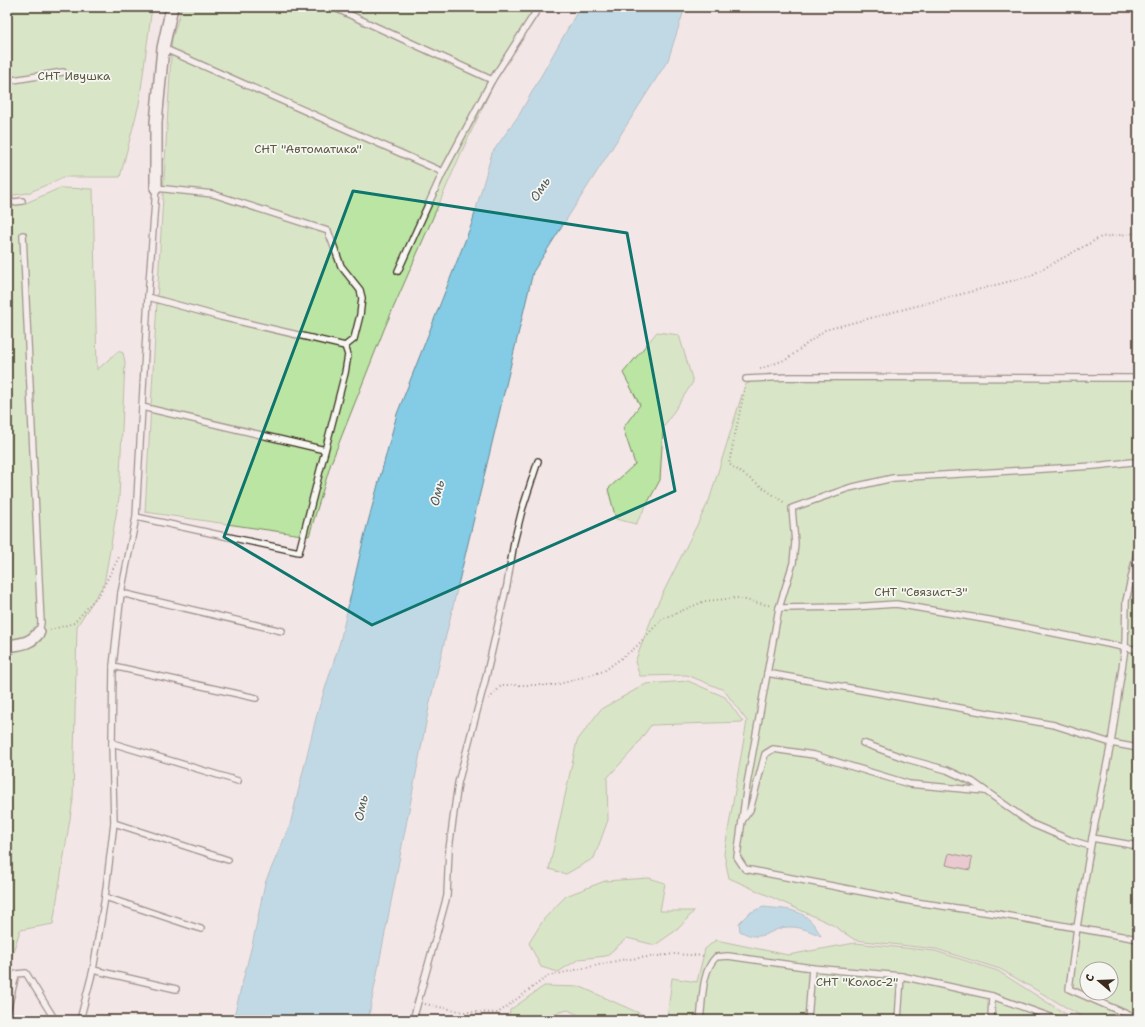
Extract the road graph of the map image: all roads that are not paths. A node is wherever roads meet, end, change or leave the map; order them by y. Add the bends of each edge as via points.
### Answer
1 (172, 7) edge
2 (333, 7) edge
3 (539, 7) edge
4 (163, 48) junction
5 (63, 72) dead end
6 (492, 80) junction
7 (7, 81) edge
8 (443, 172) junction
9 (156, 188) junction
10 (22, 200) dead end
11 (7, 203) edge
12 (23, 235) dead end
13 (398, 272) dead end
14 (148, 297) junction
15 (345, 346) junction
16 (1138, 378) edge
17 (746, 379) road end
18 (142, 407) junction
19 (325, 450) junction
20 (538, 461) dead end
21 (1138, 464) edge
22 (136, 517) junction
23 (1138, 548) edge
24 (1137, 560) edge
25 (121, 593) junction
26 (779, 608) junction
27 (282, 631) dead end
28 (39, 632) joint
29 (7, 646) edge
30 (1125, 648) junction
31 (1138, 650) edge
32 (113, 666) junction
33 (767, 673) junction
34 (256, 698) dead end
35 (112, 743) junction
36 (863, 743) dead end
37 (1111, 743) junction
38 (1138, 748) edge
39 (238, 781) dead end
40 (985, 791) junction
41 (742, 821) junction
42 (114, 823) junction
43 (1092, 838) junction
44 (1090, 846) junction
45 (1138, 846) edge
46 (228, 860) dead end
47 (105, 897) junction
48 (1077, 927) junction
49 (201, 929) dead end
50 (1138, 938) edge
51 (812, 968) junction
52 (93, 970) junction
53 (901, 976) junction
54 (176, 989) dead end
55 (992, 996) junction
56 (7, 1012) edge
57 (1138, 1019) edge
58 (55, 1020) edge
59 (80, 1020) edge
60 (412, 1020) edge
61 (700, 1020) edge
62 (808, 1020) edge
63 (898, 1020) edge
64 (991, 1020) edge
65 (1060, 1020) edge

1 - 4 street
2 - 6 lane
3 - 6 lane
4 - 8 lane
4 - 9 street via 156,122
5 - 7 lane
6 - 8 lane
8 - 13 lane
9 - 14 lane
9 - 15 lane via 214,194 328,230 341,266 360,290 362,298 354,339
10 - 11 lane
12 - 28 lane via 41,623
14 - 15 lane
14 - 18 lane
15 - 19 lane via 348,355 345,373
16 - 17 lane
18 - 19 lane
18 - 22 lane
19 - 22 lane via 299,552
20 - 60 lane via 514,542 507,585 457,790 449,849 447,896
21 - 26 lane via 1132,462 893,478 848,488 792,508 795,543 793,563
22 - 25 lane
23 - 24 lane
24 - 30 lane via 1126,602
25 - 27 lane
25 - 32 lane
26 - 30 lane via 896,604
26 - 33 lane
28 - 29 street via 28,642
30 - 31 lane
30 - 37 lane
32 - 34 lane
32 - 35 lane
33 - 37 lane via 1054,725
33 - 41 lane
35 - 39 lane
35 - 42 lane
36 - 40 lane via 947,770 973,782
37 - 38 lane
37 - 43 lane
40 - 41 lane via 909,784 814,756 773,749 765,754 750,810
40 - 44 lane via 1032,824
41 - 48 lane via 737,857 744,869 915,902
42 - 46 lane
42 - 47 lane
43 - 44 lane
43 - 45 lane
44 - 48 lane
47 - 49 lane
47 - 52 lane
48 - 50 lane
48 - 57 lane via 1069,989
51 - 53 lane
51 - 61 lane via 728,956 716,957 710,964 706,978
51 - 62 lane
52 - 54 lane
52 - 59 lane
53 - 55 lane
53 - 63 lane
55 - 64 lane
55 - 65 lane
56 - 58 lane via 16,974 26,973

